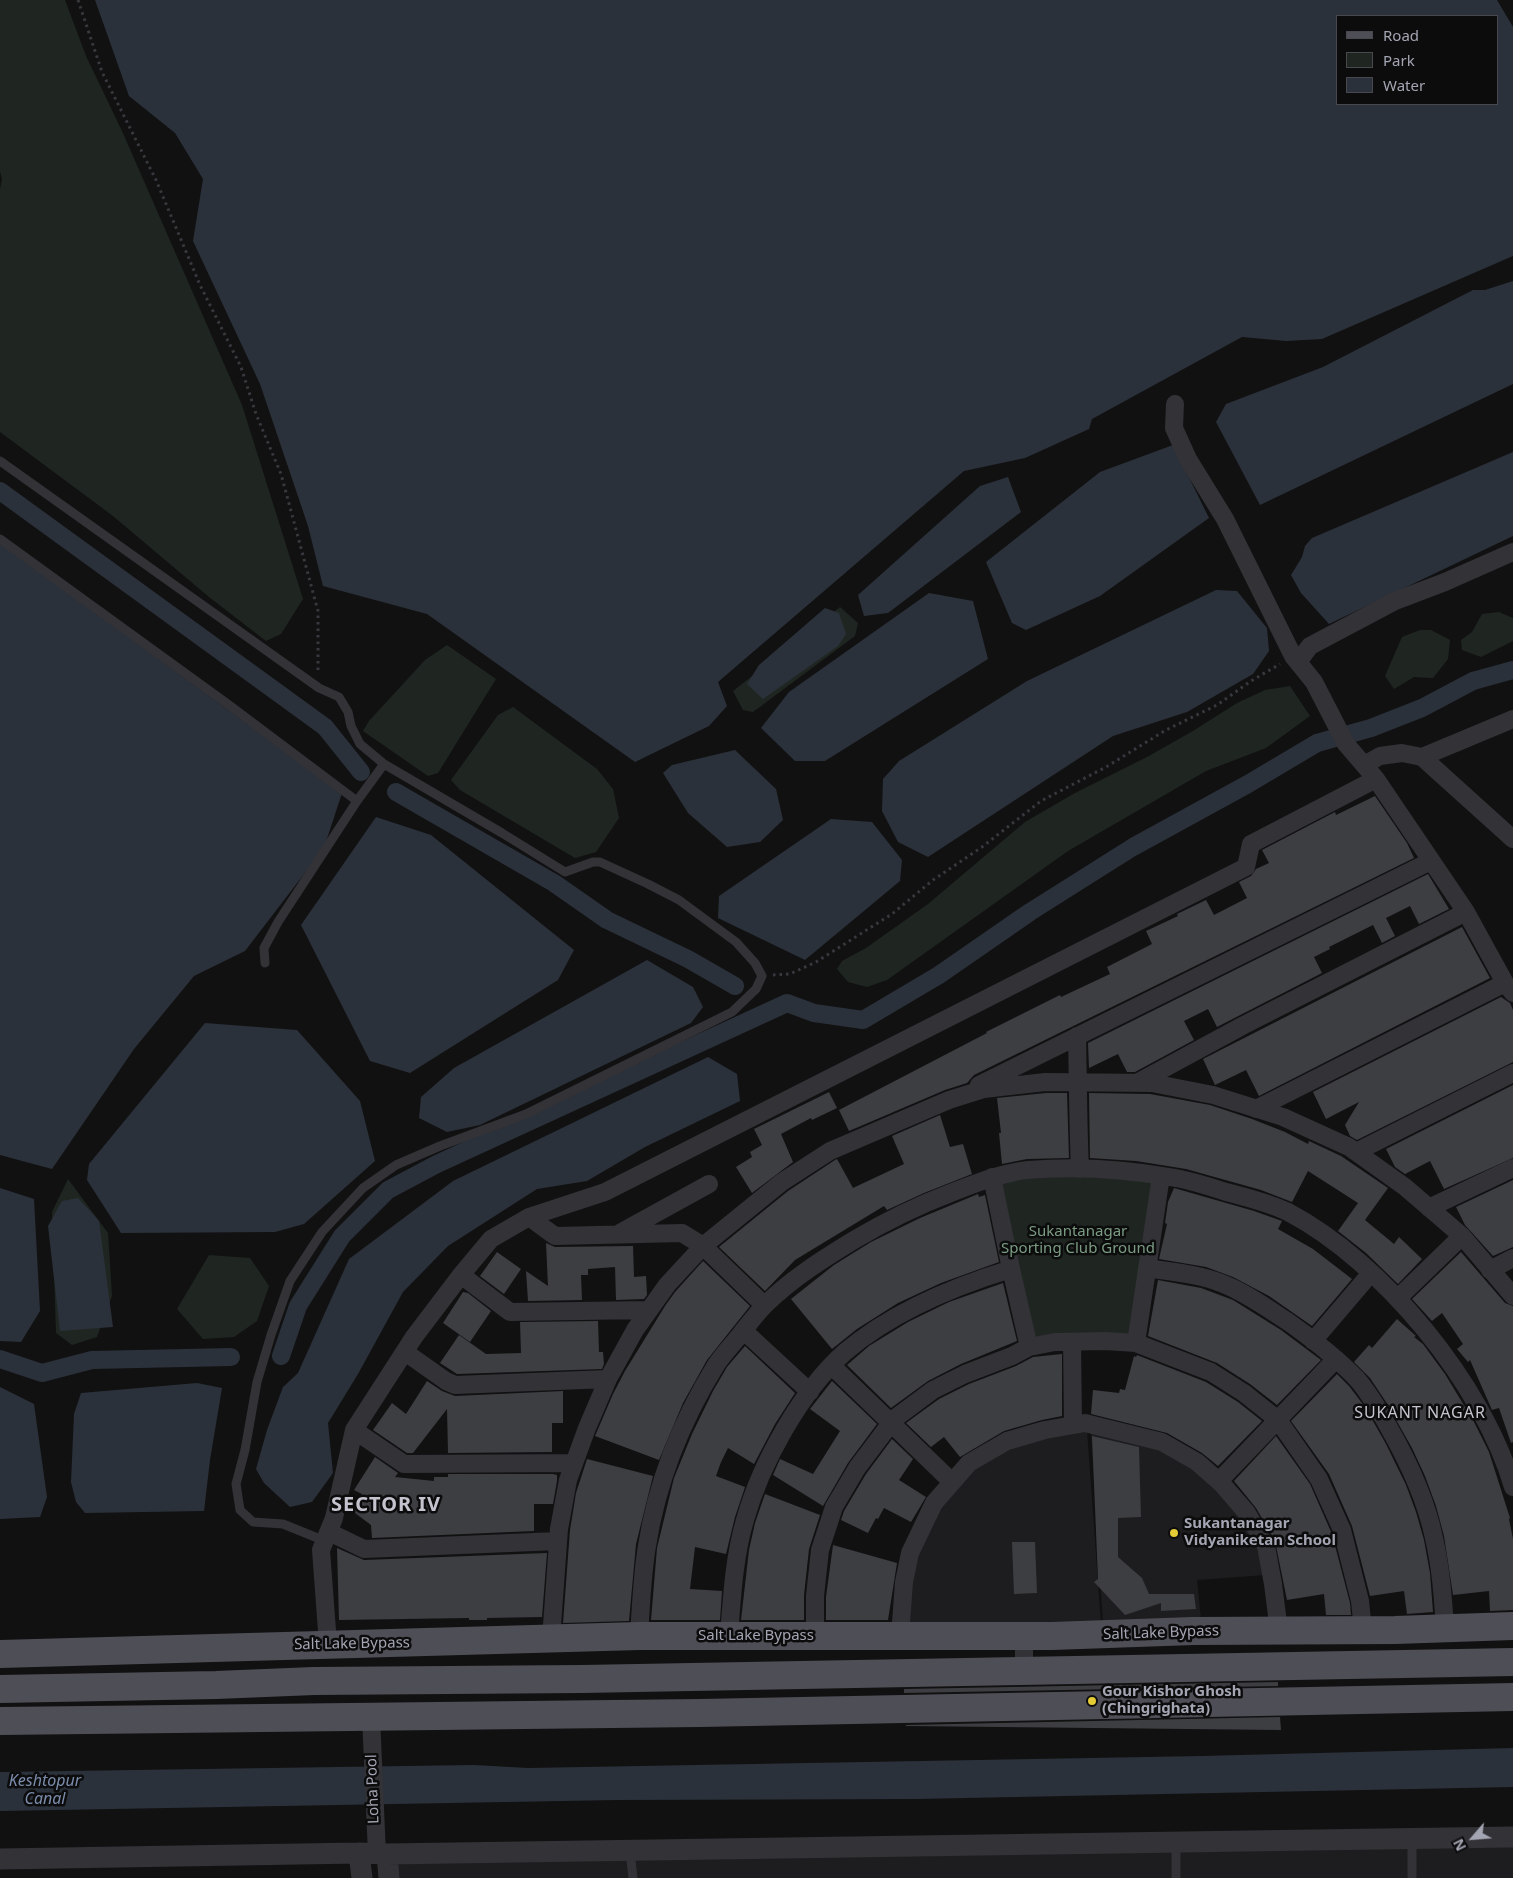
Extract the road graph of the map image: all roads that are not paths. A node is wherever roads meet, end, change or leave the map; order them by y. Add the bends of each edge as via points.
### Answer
1 (1175, 404) dead end
2 (0, 461) edge
3 (0, 539) edge
4 (1513, 552) edge
5 (1296, 659) junction
6 (1513, 719) edge
7 (1422, 757) junction
8 (384, 764) junction
9 (1364, 765) junction
10 (1376, 779) junction
11 (357, 801) junction
12 (1513, 840) edge
13 (1431, 861) junction
14 (1466, 912) junction
15 (265, 963) dead end
16 (1509, 988) edge
17 (1078, 1036) junction
18 (1513, 1073) edge
19 (1079, 1081) junction
20 (1137, 1083) junction
21 (949, 1100) junction
22 (1256, 1109) junction
23 (1356, 1152) junction
24 (1513, 1168) edge
25 (1080, 1169) junction
26 (1161, 1176) junction
27 (992, 1177) junction
28 (709, 1184) dead end
29 (1429, 1208) junction
30 (528, 1217) junction
31 (618, 1235) junction
32 (1462, 1236) junction
33 (703, 1246) junction
34 (1513, 1258) edge
35 (1147, 1268) junction
36 (1011, 1269) junction
37 (1490, 1270) junction
38 (1370, 1273) junction
39 (461, 1274) junction
40 (1513, 1296) edge
41 (1398, 1298) junction
42 (764, 1305) junction
43 (649, 1310) junction
44 (744, 1330) junction
45 (1314, 1341) junction
46 (1072, 1342) junction
47 (1136, 1344) junction
48 (1029, 1347) junction
49 (405, 1352) junction
50 (1336, 1359) junction
51 (832, 1366) junction
52 (608, 1378) junction
53 (810, 1392) junction
54 (1278, 1420) junction
55 (890, 1424) junction
56 (1073, 1425) junction
57 (354, 1430) junction
58 (574, 1463) junction
59 (1219, 1481) junction
60 (952, 1482) junction
61 (1513, 1488) edge
62 (327, 1536) junction
63 (558, 1541) junction
64 (1513, 1626) edge
65 (1445, 1628) junction
66 (1363, 1630) junction
67 (1279, 1631) junction
68 (640, 1636) junction
69 (729, 1636) junction
70 (815, 1636) junction
71 (900, 1636) junction
72 (1024, 1636) junction
73 (550, 1639) junction
74 (328, 1644) junction
75 (0, 1654) edge
76 (1513, 1662) edge
77 (1024, 1670) junction
78 (0, 1689) edge
79 (1512, 1697) edge
80 (371, 1716) junction
81 (0, 1721) edge
82 (1513, 1836) edge
83 (1412, 1838) junction
84 (1176, 1842) junction
85 (630, 1850) junction
86 (374, 1854) junction
87 (0, 1859) edge
88 (362, 1878) edge
89 (389, 1878) edge
90 (633, 1878) edge
91 (1176, 1878) edge
92 (1412, 1878) edge

1 - 5 street via 1174,428 1188,459 1225,519
2 - 8 lane via 319,688 339,697 360,744
3 - 11 lane
4 - 5 street via 1395,601 1310,646
5 - 9 street via 1314,682 1346,744
6 - 7 street
7 - 9 street via 1402,753 1380,756
7 - 12 street
8 - 11 lane
8 - 62 lane via 565,872 600,862 679,900 736,942 762,976 756,989 732,1012 526,1114 396,1165 363,1188 322,1232 290,1281 271,1335 256,1382 236,1484 240,1510 246,1518
9 - 10 street
10 - 13 street
10 - 30 street via 1251,844 1246,867 605,1192
11 - 15 lane via 278,922 264,948
13 - 14 street
13 - 17 street
14 - 16 street
14 - 20 street
16 - 22 street
17 - 19 street
17 - 21 street
18 - 23 street
19 - 20 street
19 - 21 street via 984,1089
19 - 25 street
20 - 22 street via 1213,1095
21 - 33 street via 830,1151 782,1182
22 - 23 street via 1283,1117
23 - 29 street
24 - 29 street
25 - 26 street
25 - 27 street via 1026,1170
26 - 35 street
26 - 38 street via 1244,1196 1287,1212 1330,1240
27 - 36 street
27 - 42 street via 919,1205 874,1228 813,1265
28 - 31 street
29 - 32 street
30 - 31 street via 555,1236
30 - 39 street via 491,1239
31 - 33 street via 682,1233
32 - 37 street
32 - 41 street
33 - 42 street
33 - 43 street
34 - 37 street
35 - 45 street via 1222,1283 1265,1306
35 - 47 street
36 - 48 street
36 - 51 street via 931,1298 887,1322 845,1352
37 - 40 street
38 - 41 street
38 - 45 street
39 - 43 street via 510,1312
39 - 49 street
41 - 61 street via 1455,1370 1485,1421
42 - 44 street
43 - 52 street
44 - 53 street
44 - 68 street via 717,1363 683,1427 657,1497 646,1547
45 - 50 street
46 - 47 street
46 - 48 street
46 - 56 street
47 - 54 street via 1211,1372
48 - 55 street via 934,1390
49 - 52 street via 455,1385
49 - 57 street
50 - 54 street
50 - 65 street via 1376,1406 1401,1449 1421,1494 1440,1570
51 - 53 street
51 - 55 street
52 - 58 street
53 - 69 street via 768,1461 744,1520 735,1569
54 - 59 street
54 - 66 street via 1319,1479 1342,1530 1354,1570
55 - 60 street
55 - 70 street via 857,1468 834,1507 820,1550
56 - 59 street via 1085,1423 1162,1442 1197,1462
56 - 60 street via 1007,1441 969,1463
57 - 58 street via 404,1464
57 - 62 street
58 - 63 street
59 - 67 street via 1247,1513 1266,1546
60 - 71 street via 934,1503 910,1553
62 - 63 street via 364,1550
62 - 74 street via 321,1550
63 - 73 street
64 - 65 main road, Salt Lake Bypass
65 - 66 main road, Salt Lake Bypass
66 - 67 main road, Salt Lake Bypass
67 - 72 main road, Salt Lake Bypass
68 - 69 main road, Salt Lake Bypass
68 - 73 main road, Salt Lake Bypass
69 - 70 main road, Salt Lake Bypass
70 - 71 main road, Salt Lake Bypass
71 - 72 main road, Salt Lake Bypass
72 - 77 street
73 - 74 main road, Salt Lake Bypass
74 - 75 main road, Salt Lake Bypass
76 - 77 main road
77 - 78 main road
79 - 80 main road
80 - 81 main road
80 - 86 street, Loha Pool
82 - 83 street
83 - 84 street
83 - 92 lane
84 - 85 street
84 - 91 lane
85 - 86 street
85 - 90 lane
86 - 87 street
86 - 88 street
86 - 89 street

